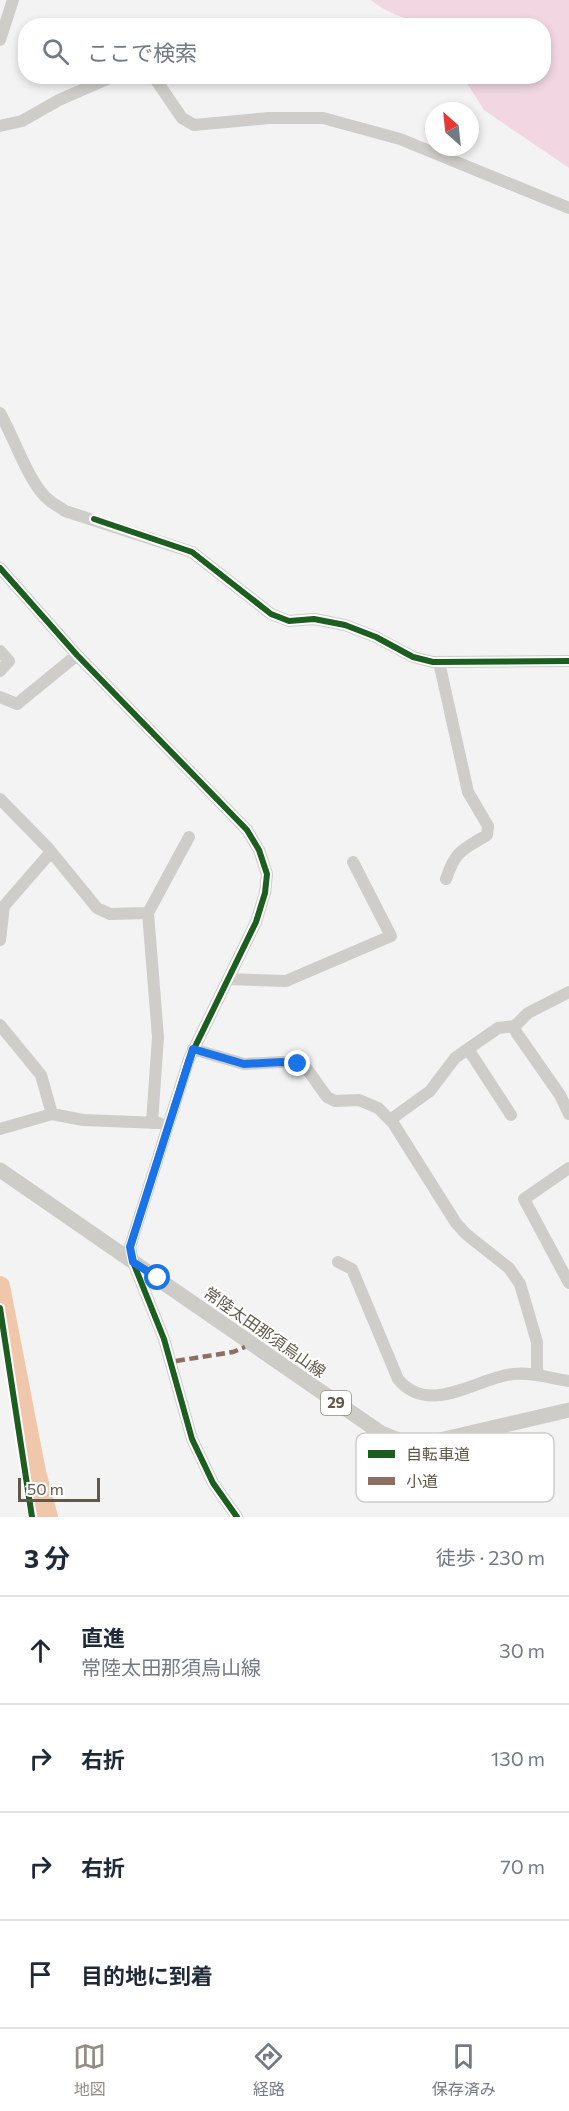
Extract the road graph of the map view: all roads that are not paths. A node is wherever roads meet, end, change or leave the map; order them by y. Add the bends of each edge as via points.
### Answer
1 (13, 0) edge
2 (0, 40) edge
3 (96, 84) edge
4 (159, 84) edge
5 (0, 126) edge
6 (569, 208) edge
7 (0, 413) edge
8 (0, 568) edge
9 (0, 651) edge
10 (77, 655) junction
11 (569, 661) edge
12 (439, 662) junction
13 (0, 671) edge
14 (0, 697) edge
15 (0, 799) edge
16 (189, 837) dead end
17 (51, 852) junction
18 (353, 862) dead end
19 (446, 879) dead end
20 (148, 913) junction
21 (0, 940) edge
22 (228, 979) junction
23 (569, 992) edge
24 (0, 1025) edge
25 (515, 1026) junction
26 (193, 1049) junction
27 (468, 1049) junction
28 (52, 1114) junction
29 (569, 1114) edge
30 (511, 1115) dead end
31 (169, 1120) junction
32 (390, 1120) junction
33 (152, 1122) junction
34 (0, 1129) edge
35 (569, 1168) edge
36 (0, 1170) edge
37 (133, 1262) junction
38 (339, 1262) dead end
39 (569, 1283) edge
40 (537, 1375) junction
41 (569, 1382) edge
42 (569, 1410) edge
43 (381, 1433) edge
44 (470, 1433) edge
45 (237, 1517) edge

1 - 2 street
3 - 5 street via 22,121
4 - 6 street via 182,118 194,125 323,118 400,139
7 - 12 street via 33,482 47,500 65,511 192,552 271,614 289,621 314,619 345,625 413,657
8 - 10 street
9 - 13 street via 9,661
10 - 14 street via 17,704
10 - 22 street via 247,830 259,850 267,874 265,893 256,922
11 - 12 street
12 - 19 street via 468,792 488,826 487,835 460,851
15 - 17 street
16 - 20 street
17 - 20 street via 98,908 110,914
17 - 21 street via 4,906
18 - 22 street via 391,936 286,981
20 - 33 street via 158,1037
22 - 26 street
23 - 25 street via 528,1013
24 - 28 street via 41,1075
25 - 27 street via 498,1028
25 - 29 street
26 - 31 street
26 - 32 street via 244,1064 298,1064 307,1069 327,1097 335,1101 359,1100 378,1108
27 - 30 street
27 - 32 street via 455,1058 430,1091
28 - 33 street via 83,1120
28 - 34 street
31 - 33 street
31 - 37 street via 131,1240
32 - 40 street via 456,1223 509,1268 520,1284 537,1342
35 - 39 street via 524,1198
36 - 37 main road, 常陸太田那須烏山線 / 29
37 - 43 main road, 常陸太田那須烏山線 / 29
37 - 45 street via 164,1339 192,1439 213,1483
38 - 40 street via 352,1269 398,1379 415,1393 452,1394 510,1375
40 - 41 street
42 - 44 main road, 常陸太田那須烏山線 / 29

